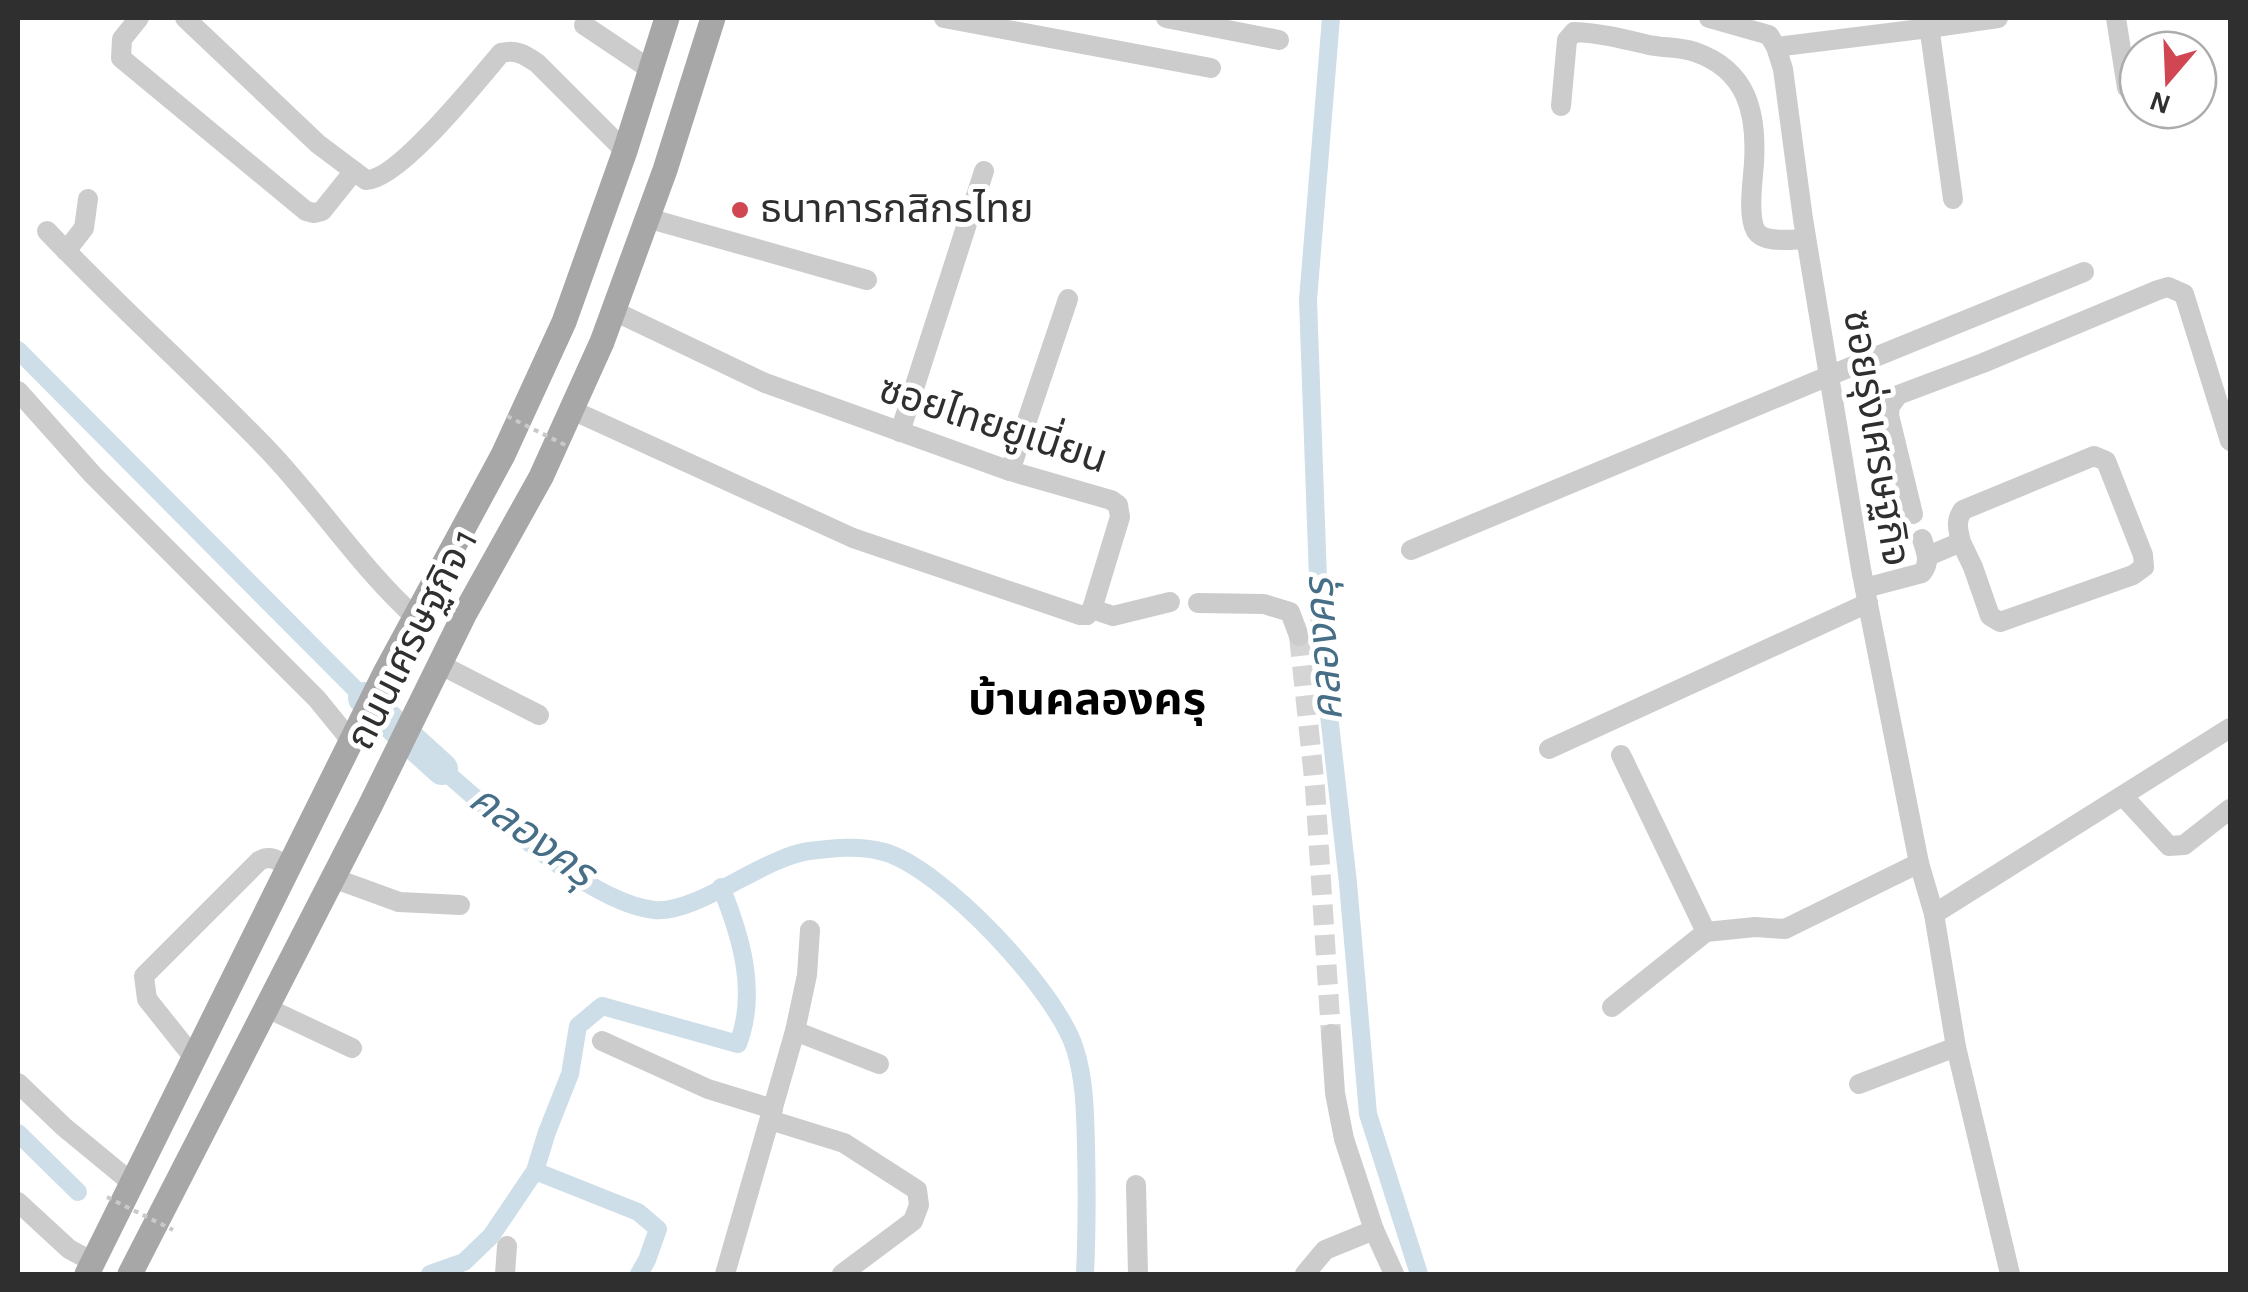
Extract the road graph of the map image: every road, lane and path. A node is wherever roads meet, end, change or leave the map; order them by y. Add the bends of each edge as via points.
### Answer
1 (139, 18) edge
2 (185, 18) edge
3 (668, 18) edge
4 (713, 18) edge
5 (944, 18) edge
6 (1166, 18) edge
7 (1708, 18) edge
8 (1998, 18) edge
9 (1928, 23) edge
10 (584, 25) dead end
11 (1863, 27) edge
12 (1772, 33) edge
13 (1280, 40) dead end
14 (1211, 68) dead end
15 (651, 70) junction
16 (1561, 106) dead end
17 (626, 151) junction
18 (354, 170) junction
19 (984, 170) dead end
20 (88, 199) dead end
21 (1953, 199) dead end
22 (647, 218) junction
23 (48, 231) dead end
24 (1806, 239) junction
25 (66, 250) junction
26 (2084, 272) dead end
27 (867, 280) dead end
28 (1068, 298) dead end
29 (614, 311) junction
30 (1830, 375) junction
31 (18, 391) edge
32 (572, 410) junction
33 (508, 416) dead end
34 (900, 432) junction
35 (2230, 441) edge
36 (567, 446) dead end
37 (1010, 470) junction
38 (1913, 514) dead end
39 (1961, 542) junction
40 (1411, 550) dead end
41 (1867, 596) junction
42 (1170, 602) dead end
43 (1198, 603) dead end
44 (1092, 609) junction
45 (415, 617) junction
46 (1298, 636) tunnel mouth
47 (442, 665) junction
48 (539, 715) dead end
49 (2230, 728) edge
50 (354, 738) junction
51 (1549, 749) dead end
52 (1621, 754) dead end
53 (2123, 796) junction
54 (2230, 809) edge
55 (1919, 863) junction
56 (289, 868) junction
57 (332, 878) junction
58 (460, 905) dead end
59 (1934, 914) junction
60 (810, 930) dead end
61 (1706, 932) junction
62 (1612, 1007) dead end
63 (267, 1008) junction
64 (795, 1031) junction
65 (1331, 1034) tunnel mouth
66 (602, 1041) dead end
67 (1956, 1047) junction
68 (352, 1048) dead end
69 (194, 1058) junction
70 (879, 1064) dead end
71 (18, 1083) edge
72 (1859, 1084) dead end
73 (771, 1114) junction
74 (132, 1183) junction
75 (1136, 1185) dead end
76 (107, 1197) dead end
77 (18, 1202) edge
78 (174, 1230) dead end
79 (1374, 1230) junction
80 (507, 1246) dead end
81 (90, 1268) edge
82 (130, 1274) edge
83 (506, 1274) edge
84 (725, 1274) edge
85 (842, 1274) edge
86 (1138, 1274) edge
87 (1305, 1274) edge
88 (1394, 1274) edge
89 (2010, 1274) edge

1 - 18 street via 122,39 121,58 306,211 322,211
2 - 18 street
3 - 15 main road, ถนนเศรษฐกิจ 1
4 - 22 main road, ถนนเศรษฐกิจ 1
5 - 14 street
6 - 13 street
7 - 12 street
8 - 9 street
9 - 11 street
9 - 21 street
10 - 15 street
11 - 12 street
12 - 24 street, ซอยรุ่งเศรษฐกิจ
15 - 17 main road, ถนนเศรษฐกิจ 1
16 - 24 street via 1567,40 1574,32 1692,51 1722,65 1750,103 1756,232
17 - 18 street via 537,64 508,51 381,177 366,180
17 - 45 main road, ถนนเศรษฐกิจ 1 via 557,338 504,455
19 - 34 street
20 - 25 street via 84,228
22 - 27 street
22 - 29 main road, ถนนเศรษฐกิจ 1
23 - 25 street
24 - 30 street, ซอยรุ่งเศรษฐกิจ
25 - 45 street via 270,453
26 - 30 street
28 - 37 street
29 - 32 main road, ถนนเศรษฐกิจ 1
29 - 34 street, ซอยไทยยูเนี่ยน via 765,383
30 - 40 street
30 - 41 street, ซอยรุ่งเศรษฐกิจ
31 - 50 street
32 - 44 street via 853,538 1080,614
32 - 47 main road, ถนนเศรษฐกิจ 1
33 - 36 path, bridge
34 - 37 street, ซอยไทยยูเนี่ยน
35 - 38 street via 2184,294 2158,290 1898,395 1889,415
37 - 44 street, ซอยไทยยูเนี่ยน via 1118,506
39 - 39 street via 1957,524 1963,510 2094,456 2106,461 2144,568 2000,622 1990,616
39 - 41 street via 1925,547 1928,566 1922,573
41 - 51 street
41 - 55 street, ซอยรุ่งเศรษฐกิจ
42 - 44 street via 1113,616
43 - 46 street via 1264,604 1290,612
45 - 50 main road, ถนนเศรษฐกิจ 1
47 - 48 street
47 - 57 main road, ถนนเศรษฐกิจ 1
49 - 53 street
50 - 56 main road, ถนนเศรษฐกิจ 1
52 - 61 street
53 - 54 street via 2169,846 2184,845
53 - 59 street
55 - 59 street, ซอยรุ่งเศรษฐกิจ
55 - 61 street via 1785,929
56 - 69 main road, ถนนเศรษฐกิจ 1
56 - 69 street via 275,859 259,861 144,976 147,999
57 - 58 street via 399,902
57 - 63 main road, ถนนเศรษฐกิจ 1
59 - 67 street, ซอยรุ่งเศรษฐกิจ
60 - 64 street
61 - 62 street
63 - 68 street
63 - 82 main road, ถนนเศรษฐกิจ 1
64 - 70 street
64 - 73 street
65 - 79 street via 1344,1139
66 - 73 street
67 - 72 street
67 - 89 street, ซอยรุ่งเศรษฐกิจ
69 - 74 main road, ถนนเศรษฐกิจ 1
71 - 74 street
73 - 84 street
73 - 85 street via 844,1143 918,1190 913,1221
74 - 81 main road, ถนนเศรษฐกิจ 1
75 - 86 street
76 - 78 path, bridge
77 - 81 street
79 - 87 street via 1325,1250
79 - 88 street
80 - 83 street

